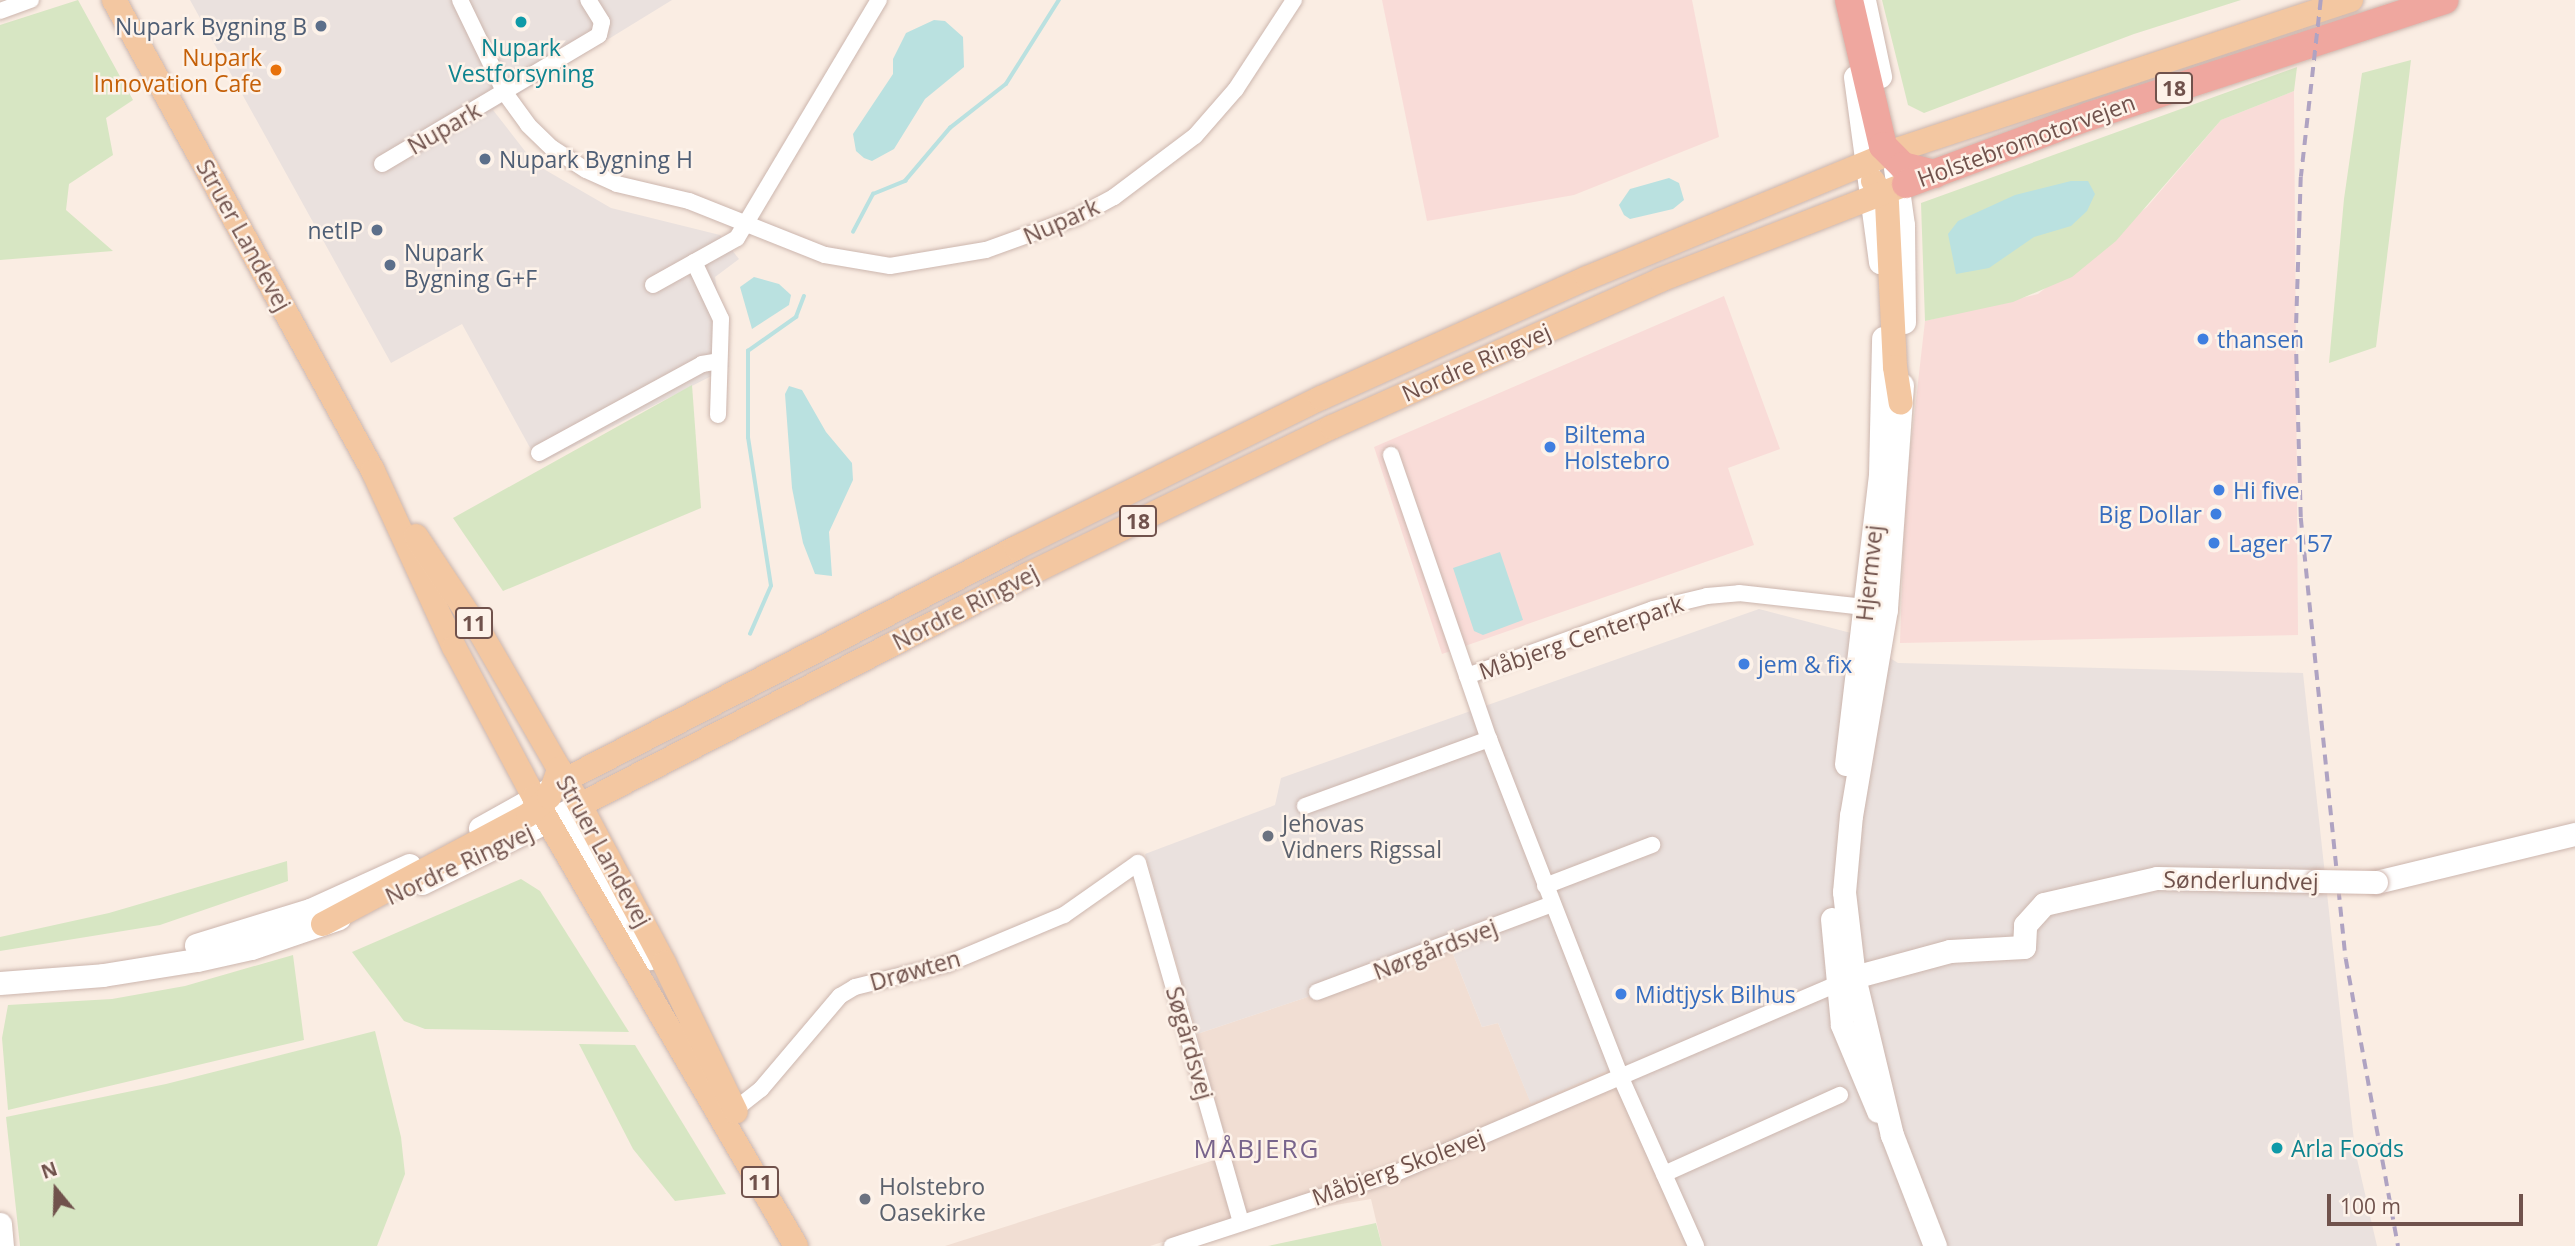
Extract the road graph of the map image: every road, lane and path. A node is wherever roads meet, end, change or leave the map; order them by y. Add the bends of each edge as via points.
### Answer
1 (31, 0) edge
2 (114, 0) edge
3 (460, 0) edge
4 (589, 0) edge
5 (879, 0) edge
6 (1294, 0) edge
7 (1843, 0) edge
8 (1849, 0) edge
9 (1864, 0) edge
10 (2351, 0) edge
11 (2444, 0) edge
12 (0, 11) edge
13 (506, 93) junction
14 (382, 164) dead end
15 (1888, 174) junction
16 (748, 222) junction
17 (695, 262) junction
18 (653, 285) dead end
19 (719, 361) junction
20 (1901, 403) joint
21 (718, 415) dead end
22 (539, 453) dead end
23 (1391, 454) dead end
24 (373, 471) junction
25 (1876, 608) junction
26 (1467, 676) junction
27 (1489, 740) junction
28 (561, 797) junction
29 (1304, 806) dead end
30 (2575, 834) edge
31 (1652, 845) dead end
32 (1138, 863) joint
33 (1545, 886) junction
34 (1552, 904) junction
35 (323, 925) joint
36 (32, 980) junction
37 (1844, 981) junction
38 (0, 983) edge
39 (1317, 992) dead end
40 (1621, 1078) junction
41 (1840, 1095) dead end
42 (729, 1114) junction
43 (1664, 1174) junction
44 (1241, 1223) junction
45 (0, 1224) edge
46 (2, 1246) edge
47 (796, 1246) edge
48 (810, 1246) edge
49 (1172, 1246) edge
50 (1696, 1246) edge
51 (1935, 1246) edge

1 - 12 street
2 - 24 main road, Struer Landevej / 11
3 - 13 street, Nupark
4 - 13 street, Nupark via 601,22 599,35
5 - 16 street
6 - 16 street, Nupark via 1236,89 1195,136 1114,197 1046,230 947,259 874,266 825,254
7 - 15 street, Hjermvej
8 - 15 highway
9 - 15 street, Hjermvej
10 - 15 main road, Holstebromotorvejen / 18 via 2129,72 2081,97
11 - 15 highway, Holstebromotorvejen / 18 via 2090,116 1935,174
13 - 14 street, Nupark
13 - 16 street, Nupark via 552,148 586,170 617,184 690,201
15 - 20 main road
15 - 25 street, Hjermvej via 1880,259 1883,408
15 - 28 main road, Nordre Ringvej / 18 via 1211,485 612,789
15 - 28 main road, Nordre Ringvej / 18 via 1833,176 1587,278 1321,398 781,668
16 - 17 street via 737,238
17 - 18 street
17 - 19 street via 720,312
19 - 21 street
19 - 22 street via 702,364
20 - 25 street, Hjermvej
23 - 26 street, Måbjerg Centerpark
24 - 28 main road, Struer Landevej / 11 via 480,632
24 - 28 main road, Struer Landevej / 11 via 436,608
25 - 26 street, Måbjerg Centerpark via 1739,593 1707,596 1653,609
25 - 37 street, Hjermvej via 1844,891
26 - 27 street
27 - 29 street
27 - 33 street
28 - 35 main road
28 - 36 street, Nordre Ringvej via 510,810 388,876 310,910 169,952
28 - 42 main road, Struer Landevej / 11 via 687,1011
28 - 42 main road, Struer Landevej / 11 via 562,845 633,973
30 - 37 street, Sønderlundvej, bridge via 2376,882 2145,880 2044,904 2025,925 2024,947 1950,951
31 - 33 street
32 - 42 street, Drøwten via 1063,915 947,964 855,987 840,996 761,1089
32 - 44 street, Søgårdsvej
33 - 34 street
34 - 39 street, Nørgårdsvej
34 - 40 street
35 - 36 street, Nordre Ringvej via 197,960 103,975
36 - 38 street, Nordre Ringvej
37 - 40 street, Måbjerg Skolevej
37 - 51 street, Hjermvej via 1892,1135
40 - 43 street
40 - 44 street, Måbjerg Skolevej via 1396,1173
41 - 43 street
42 - 47 main road, Struer Landevej / 11
42 - 48 main road, Struer Landevej / 11
43 - 50 street
44 - 49 street, Måbjerg Skolevej
45 - 46 street

